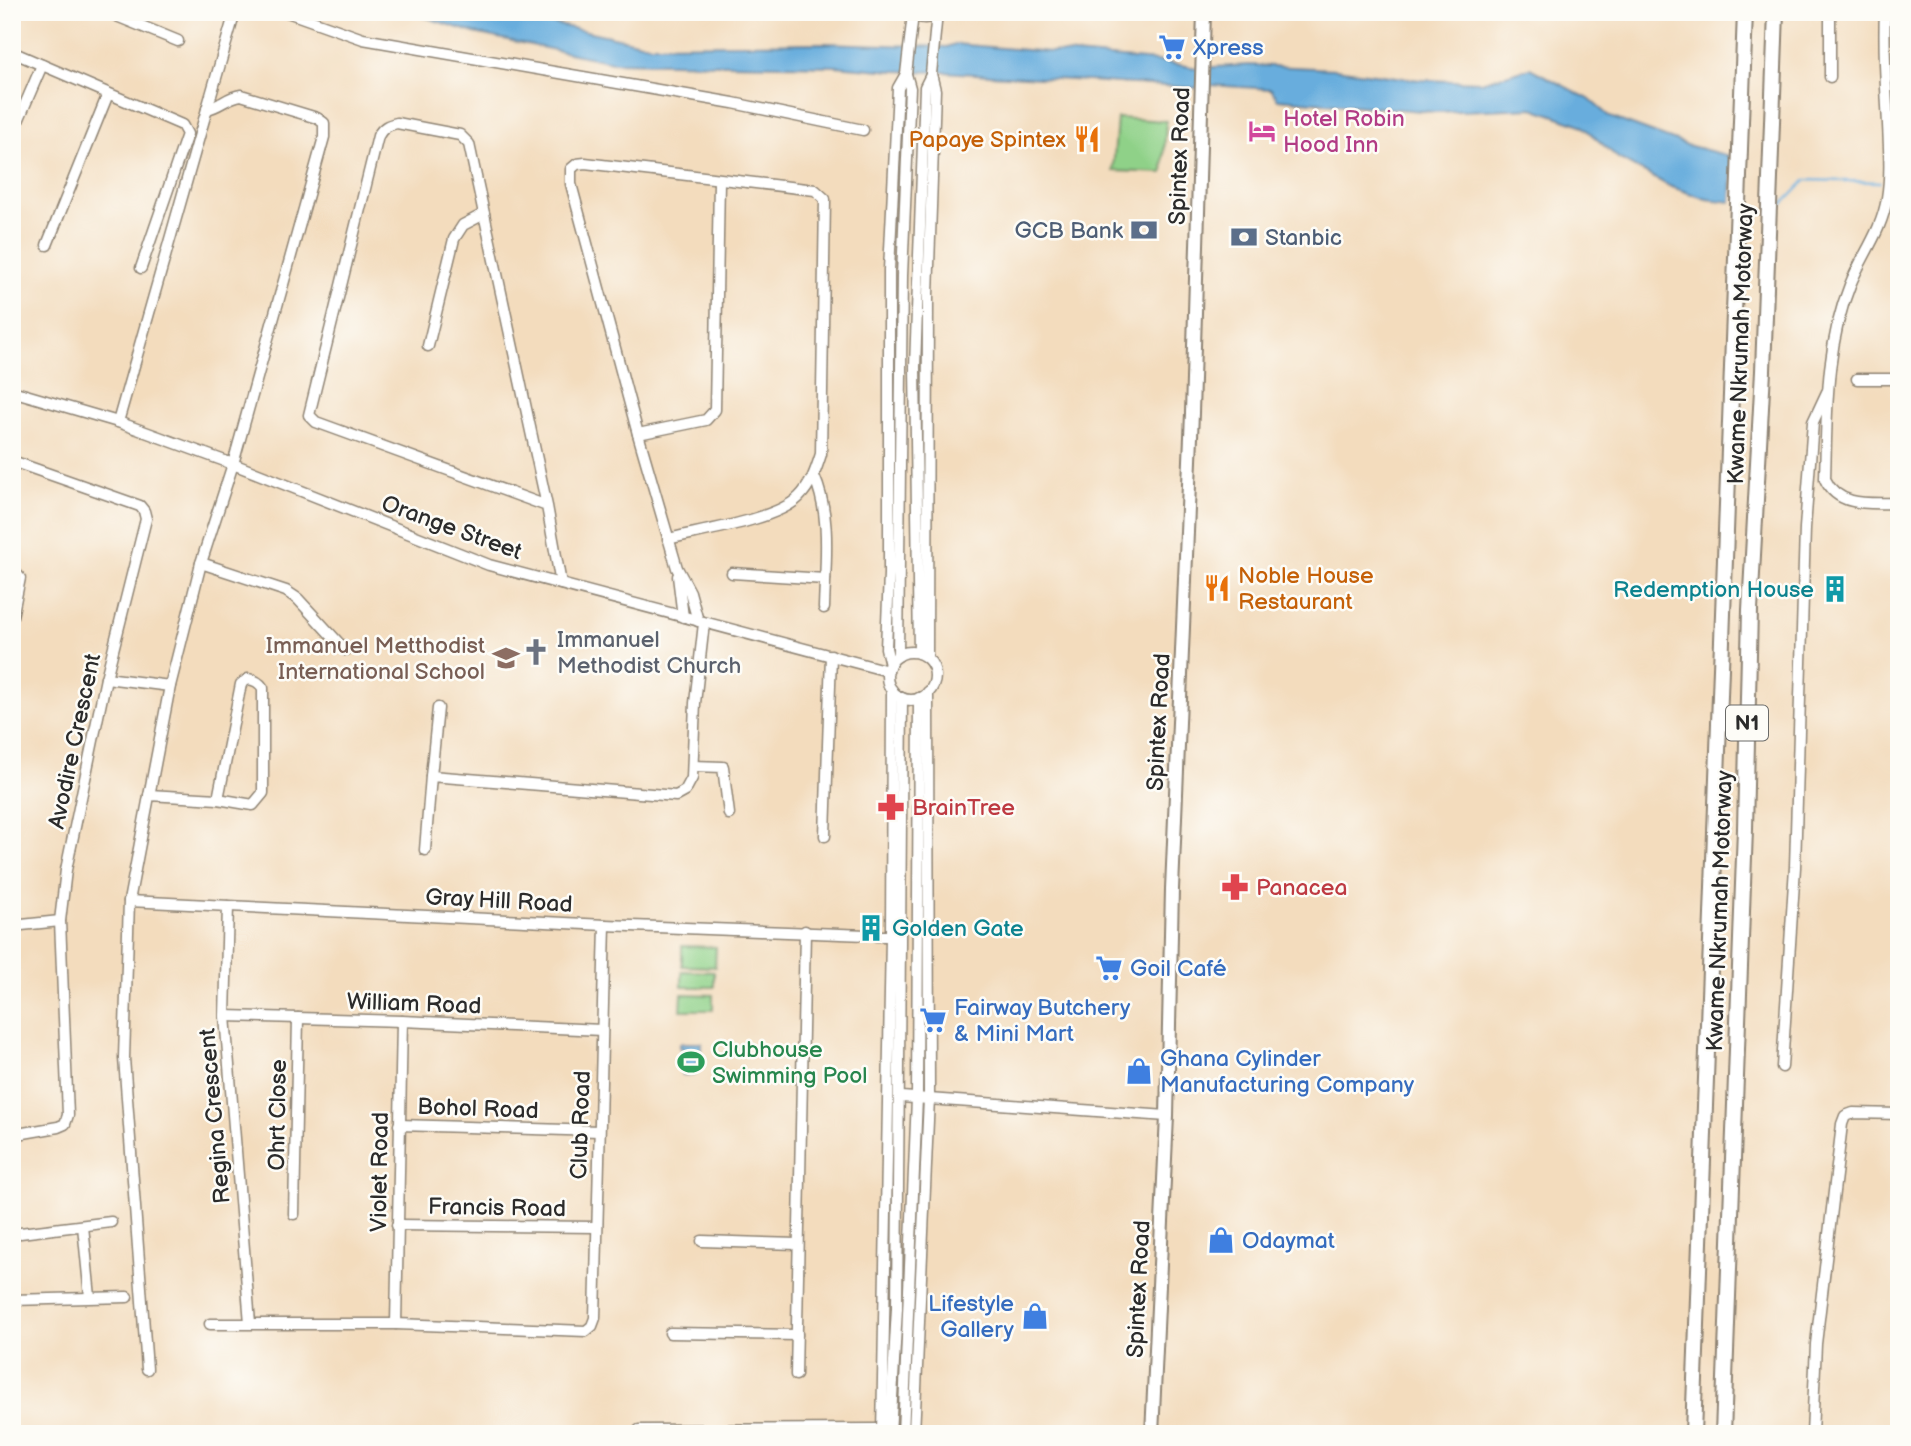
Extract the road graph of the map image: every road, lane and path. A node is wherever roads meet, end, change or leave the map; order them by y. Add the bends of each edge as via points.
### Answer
1 (107, 12) edge
2 (235, 12) edge
3 (287, 12) edge
4 (1204, 12) edge
5 (1745, 12) edge
6 (1776, 12) edge
7 (1830, 12) edge
8 (1885, 12) edge
9 (913, 13) edge
10 (938, 13) edge
11 (178, 41) dead end
12 (12, 52) edge
13 (42, 65) junction
14 (906, 74) junction
15 (1830, 77) dead end
16 (108, 94) junction
17 (207, 109) junction
18 (863, 130) dead end
19 (12, 135) edge
20 (1894, 170) edge
21 (719, 181) junction
22 (484, 214) junction
23 (47, 245) dead end
24 (141, 268) dead end
25 (428, 346) dead end
26 (1857, 379) dead end
27 (1899, 379) edge
28 (12, 391) edge
29 (1827, 392) junction
30 (118, 422) junction
31 (638, 435) junction
32 (12, 461) edge
33 (233, 464) junction
34 (814, 476) junction
35 (1899, 503) edge
36 (547, 506) junction
37 (668, 539) junction
38 (201, 563) junction
39 (677, 568) junction
40 (12, 569) edge
41 (732, 573) dead end
42 (825, 579) junction
43 (561, 584) junction
44 (824, 608) dead end
45 (12, 617) edge
46 (683, 617) junction
47 (701, 622) junction
48 (345, 650) dead end
49 (831, 655) junction
50 (898, 656) junction
51 (923, 656) junction
52 (889, 668) junction
53 (106, 678) junction
54 (170, 686) junction
55 (892, 690) junction
56 (924, 695) junction
57 (902, 698) junction
58 (438, 708) dead end
59 (693, 766) junction
60 (431, 776) junction
61 (149, 795) junction
62 (218, 799) junction
63 (729, 814) dead end
64 (825, 836) dead end
65 (425, 850) dead end
66 (129, 901) junction
67 (228, 906) junction
68 (60, 920) junction
69 (605, 925) junction
70 (12, 926) edge
71 (805, 931) junction
72 (891, 936) junction
73 (225, 1016) junction
74 (298, 1018) junction
75 (402, 1020) junction
76 (602, 1030) junction
77 (1782, 1067) dead end
78 (901, 1097) junction
79 (917, 1098) junction
80 (929, 1098) junction
81 (1899, 1114) edge
82 (1167, 1116) junction
83 (398, 1125) junction
84 (599, 1131) junction
85 (12, 1135) edge
86 (294, 1214) dead end
87 (111, 1222) dead end
88 (397, 1225) junction
89 (83, 1226) junction
90 (596, 1227) junction
91 (12, 1234) edge
92 (702, 1241) dead end
93 (797, 1244) junction
94 (90, 1297) junction
95 (127, 1297) dead end
96 (12, 1300) edge
97 (250, 1323) junction
98 (210, 1324) dead end
99 (396, 1324) junction
100 (670, 1333) dead end
101 (797, 1335) junction
102 (147, 1369) dead end
103 (796, 1375) dead end
104 (639, 1430) dead end
105 (885, 1432) edge
106 (904, 1434) edge
107 (914, 1434) edge
108 (1152, 1434) edge
109 (1693, 1434) edge
110 (1723, 1434) edge
111 (1812, 1434) edge

1 - 11 street
2 - 17 street
3 - 18 street via 363,39
4 - 82 main road, Spintex Road via 1171,889
5 - 109 highway, Kwame Nkrumah Motorway / N1
6 - 110 highway, Kwame Nkrumah Motorway / N1 via 1750,610
7 - 15 street
8 - 20 street
9 - 10 street via 928,18
9 - 14 street
10 - 51 street via 931,74 935,90
12 - 13 street
13 - 16 street
13 - 19 street
14 - 50 street via 910,88 902,276
14 - 52 street via 898,88 888,270
16 - 23 street
16 - 24 street via 182,125 187,134
17 - 30 street
17 - 33 street via 241,95 324,122
20 - 29 street via 1879,230 1850,285 1833,338
21 - 31 street via 715,410 706,420
21 - 31 street via 586,163 571,169 571,184
21 - 34 street via 815,190 825,199 821,454
22 - 25 street via 463,225 454,239
22 - 36 street
22 - 36 street via 465,138 397,123 382,128 309,415 316,422
26 - 27 street
28 - 30 street, Orange Street
29 - 35 street via 1825,479 1830,490 1854,502
29 - 77 street via 1813,422 1805,528 1795,867
30 - 33 street, Orange Street
31 - 37 street
32 - 53 street, Avodire Crescent via 134,503 144,511 146,519
33 - 38 street
33 - 43 street, Orange Street via 489,565
34 - 37 street via 797,499 778,511
34 - 42 street via 822,495
36 - 43 street
37 - 39 street
38 - 48 street via 286,591 304,604
38 - 54 street
39 - 46 street
39 - 47 street
40 - 45 street via 20,578
41 - 42 street
42 - 44 street
43 - 46 street, Orange Street
46 - 47 street, Orange Street
47 - 49 street, Orange Street
47 - 59 street
49 - 52 street, Orange Street
49 - 64 street
50 - 51 street via 908,652
50 - 52 street
51 - 56 street via 933,667 934,678
52 - 55 street
53 - 54 street
53 - 68 street, Avodire Crescent via 65,870
54 - 61 street
55 - 57 street
55 - 72 street
56 - 57 street
56 - 79 street
56 - 80 street
57 - 78 street
58 - 60 street
59 - 60 street via 685,791 676,796
59 - 63 street via 723,768
60 - 65 street
61 - 62 street
61 - 66 street
62 - 62 street via 241,684 254,680 262,688 263,793 253,805
66 - 67 street, Gray Hill Road
66 - 102 street via 124,1058
67 - 69 street, Gray Hill Road
67 - 73 street, Regina Crescent
68 - 70 street
68 - 85 street, Avodire Crescent via 68,1115 58,1127
69 - 71 street, Gray Hill Road
69 - 76 street, Club Road
71 - 72 street, Gray Hill Road
71 - 93 street
72 - 105 street
73 - 74 street, William Road
73 - 97 street, Regina Crescent
74 - 75 street, William Road
74 - 86 street, Ohrt Close
75 - 76 street, William Road
75 - 83 street, Violet Road
76 - 84 street, Club Road
78 - 79 street
78 - 105 street via 897,1308
79 - 80 street
79 - 106 street
80 - 82 street
80 - 107 street
81 - 111 street via 1853,1113 1845,1116 1842,1124 1816,1344
82 - 108 main road, Spintex Road
83 - 84 street, Bohol Road
83 - 88 street, Violet Road
84 - 90 street, Club Road
87 - 89 street
88 - 90 street, Francis Road
88 - 99 street, Violet Road
89 - 91 street
89 - 94 street
90 - 99 street, Club Road via 595,1318 586,1331
92 - 93 street
93 - 101 street
94 - 95 street
94 - 96 street
97 - 98 street
97 - 99 street
100 - 101 street
101 - 103 street
104 - 105 street

